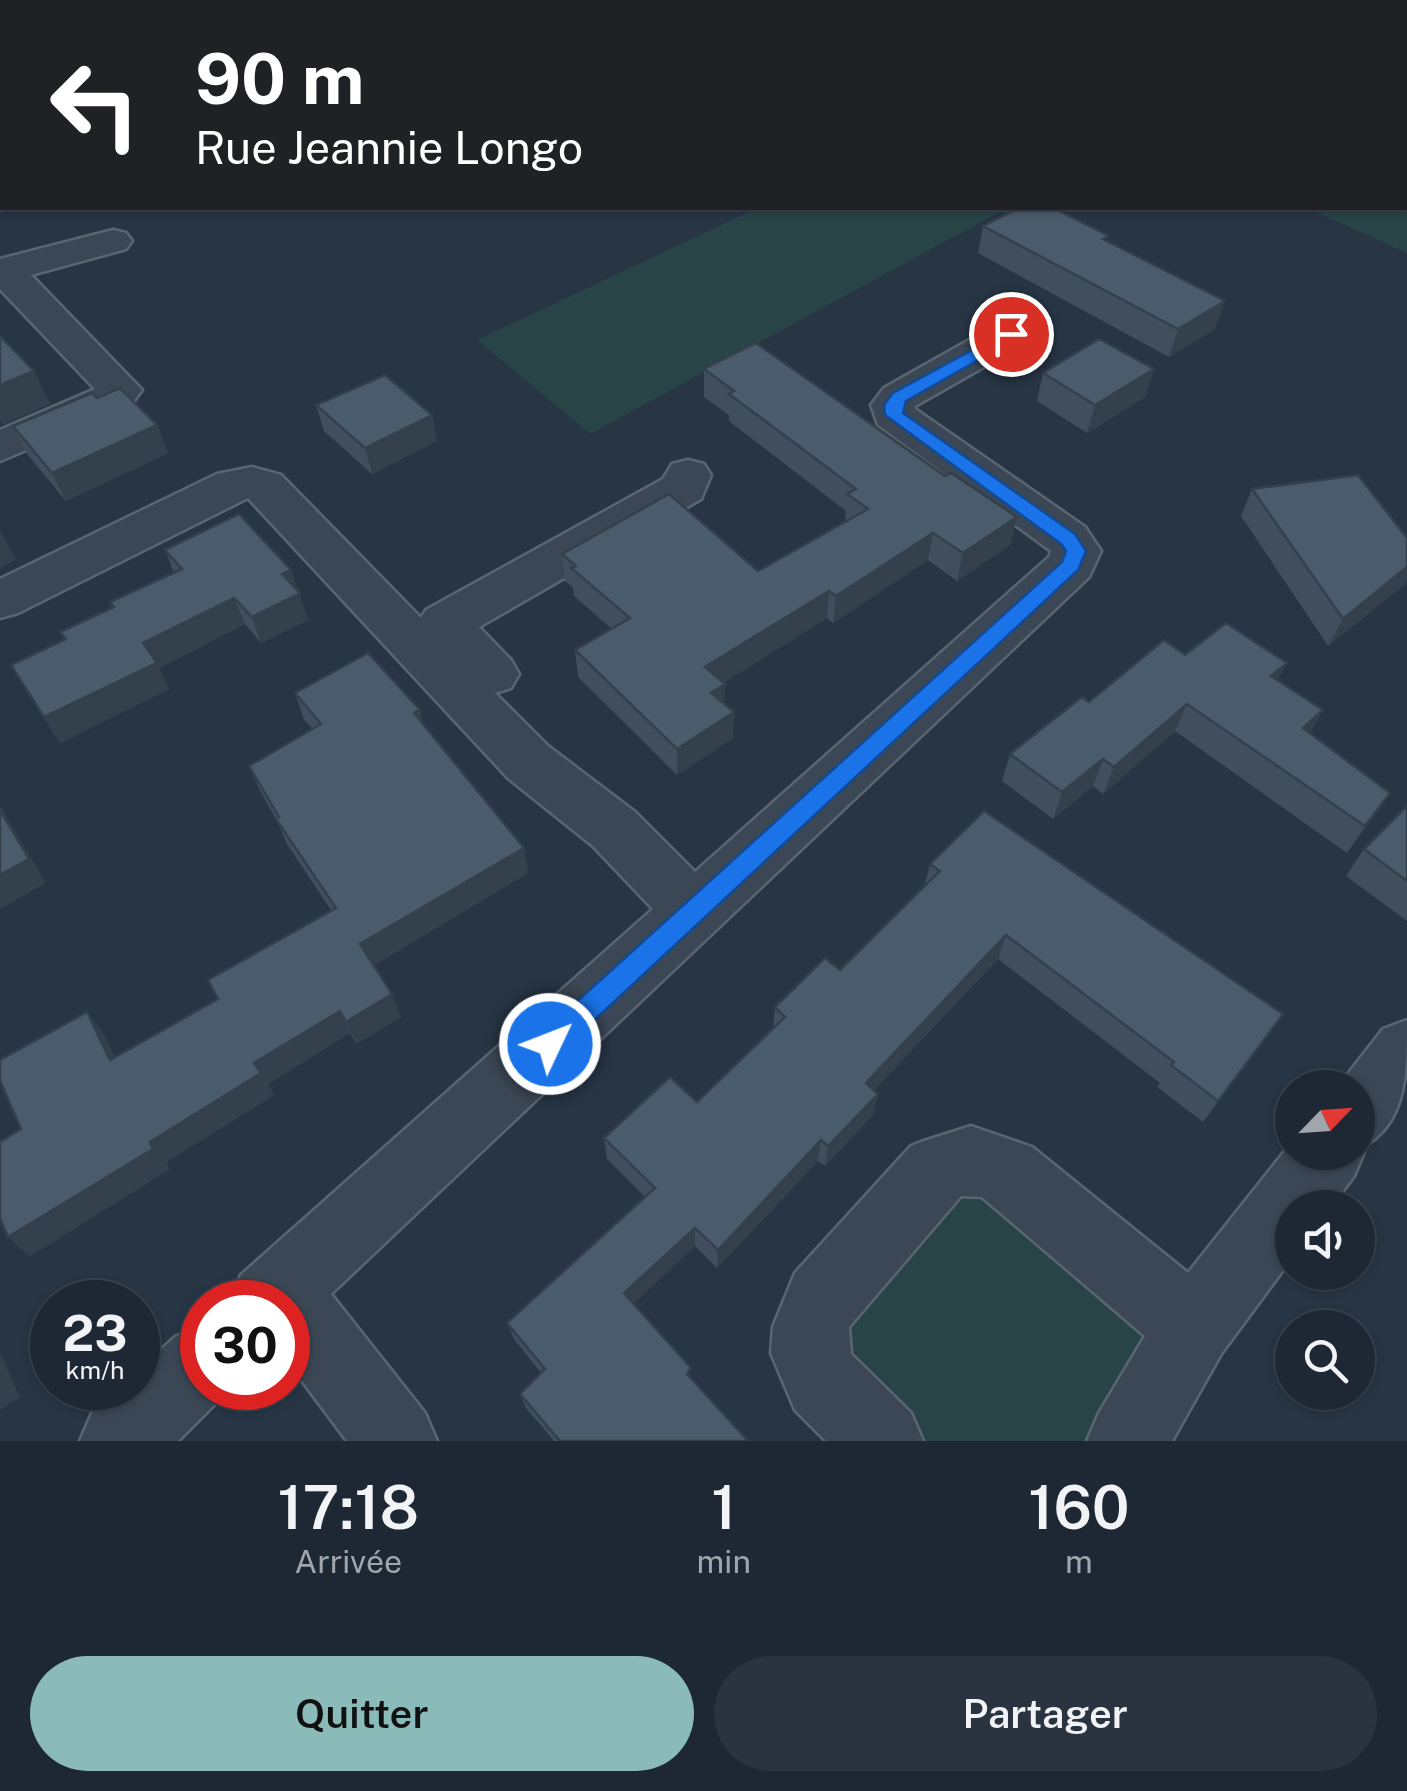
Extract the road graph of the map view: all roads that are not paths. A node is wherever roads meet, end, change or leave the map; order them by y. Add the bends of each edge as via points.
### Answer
1 (113, 241) dead end
2 (2, 270) edge
3 (1011, 334) dead end
4 (0, 447) edge
5 (691, 483) dead end
6 (392, 568) dead end
7 (0, 600) edge
8 (444, 623) junction
9 (614, 829) junction
10 (694, 911) junction
11 (1407, 1052) edge
12 (1375, 1093) edge
13 (1315, 1170) edge
14 (291, 1280) edge
15 (1194, 1327) junction
16 (310, 1338) edge
17 (180, 1385) edge
18 (120, 1441) edge
19 (397, 1441) edge
20 (883, 1441) edge
21 (1127, 1441) edge

1 - 2 street
2 - 4 street via 120,390
3 - 10 street via 899,397 894,415 1068,539 1076,551 1071,565
5 - 8 street
6 - 8 street
7 - 9 street via 234,485 264,486 528,762
8 - 9 street via 558,744
9 - 10 street
10 - 14 street
11 - 12 street
13 - 15 street
15 - 20 street via 1007,1172 982,1158 956,1160 936,1171 822,1300 811,1327 810,1353 824,1382
15 - 21 street
16 - 19 street
17 - 18 street

